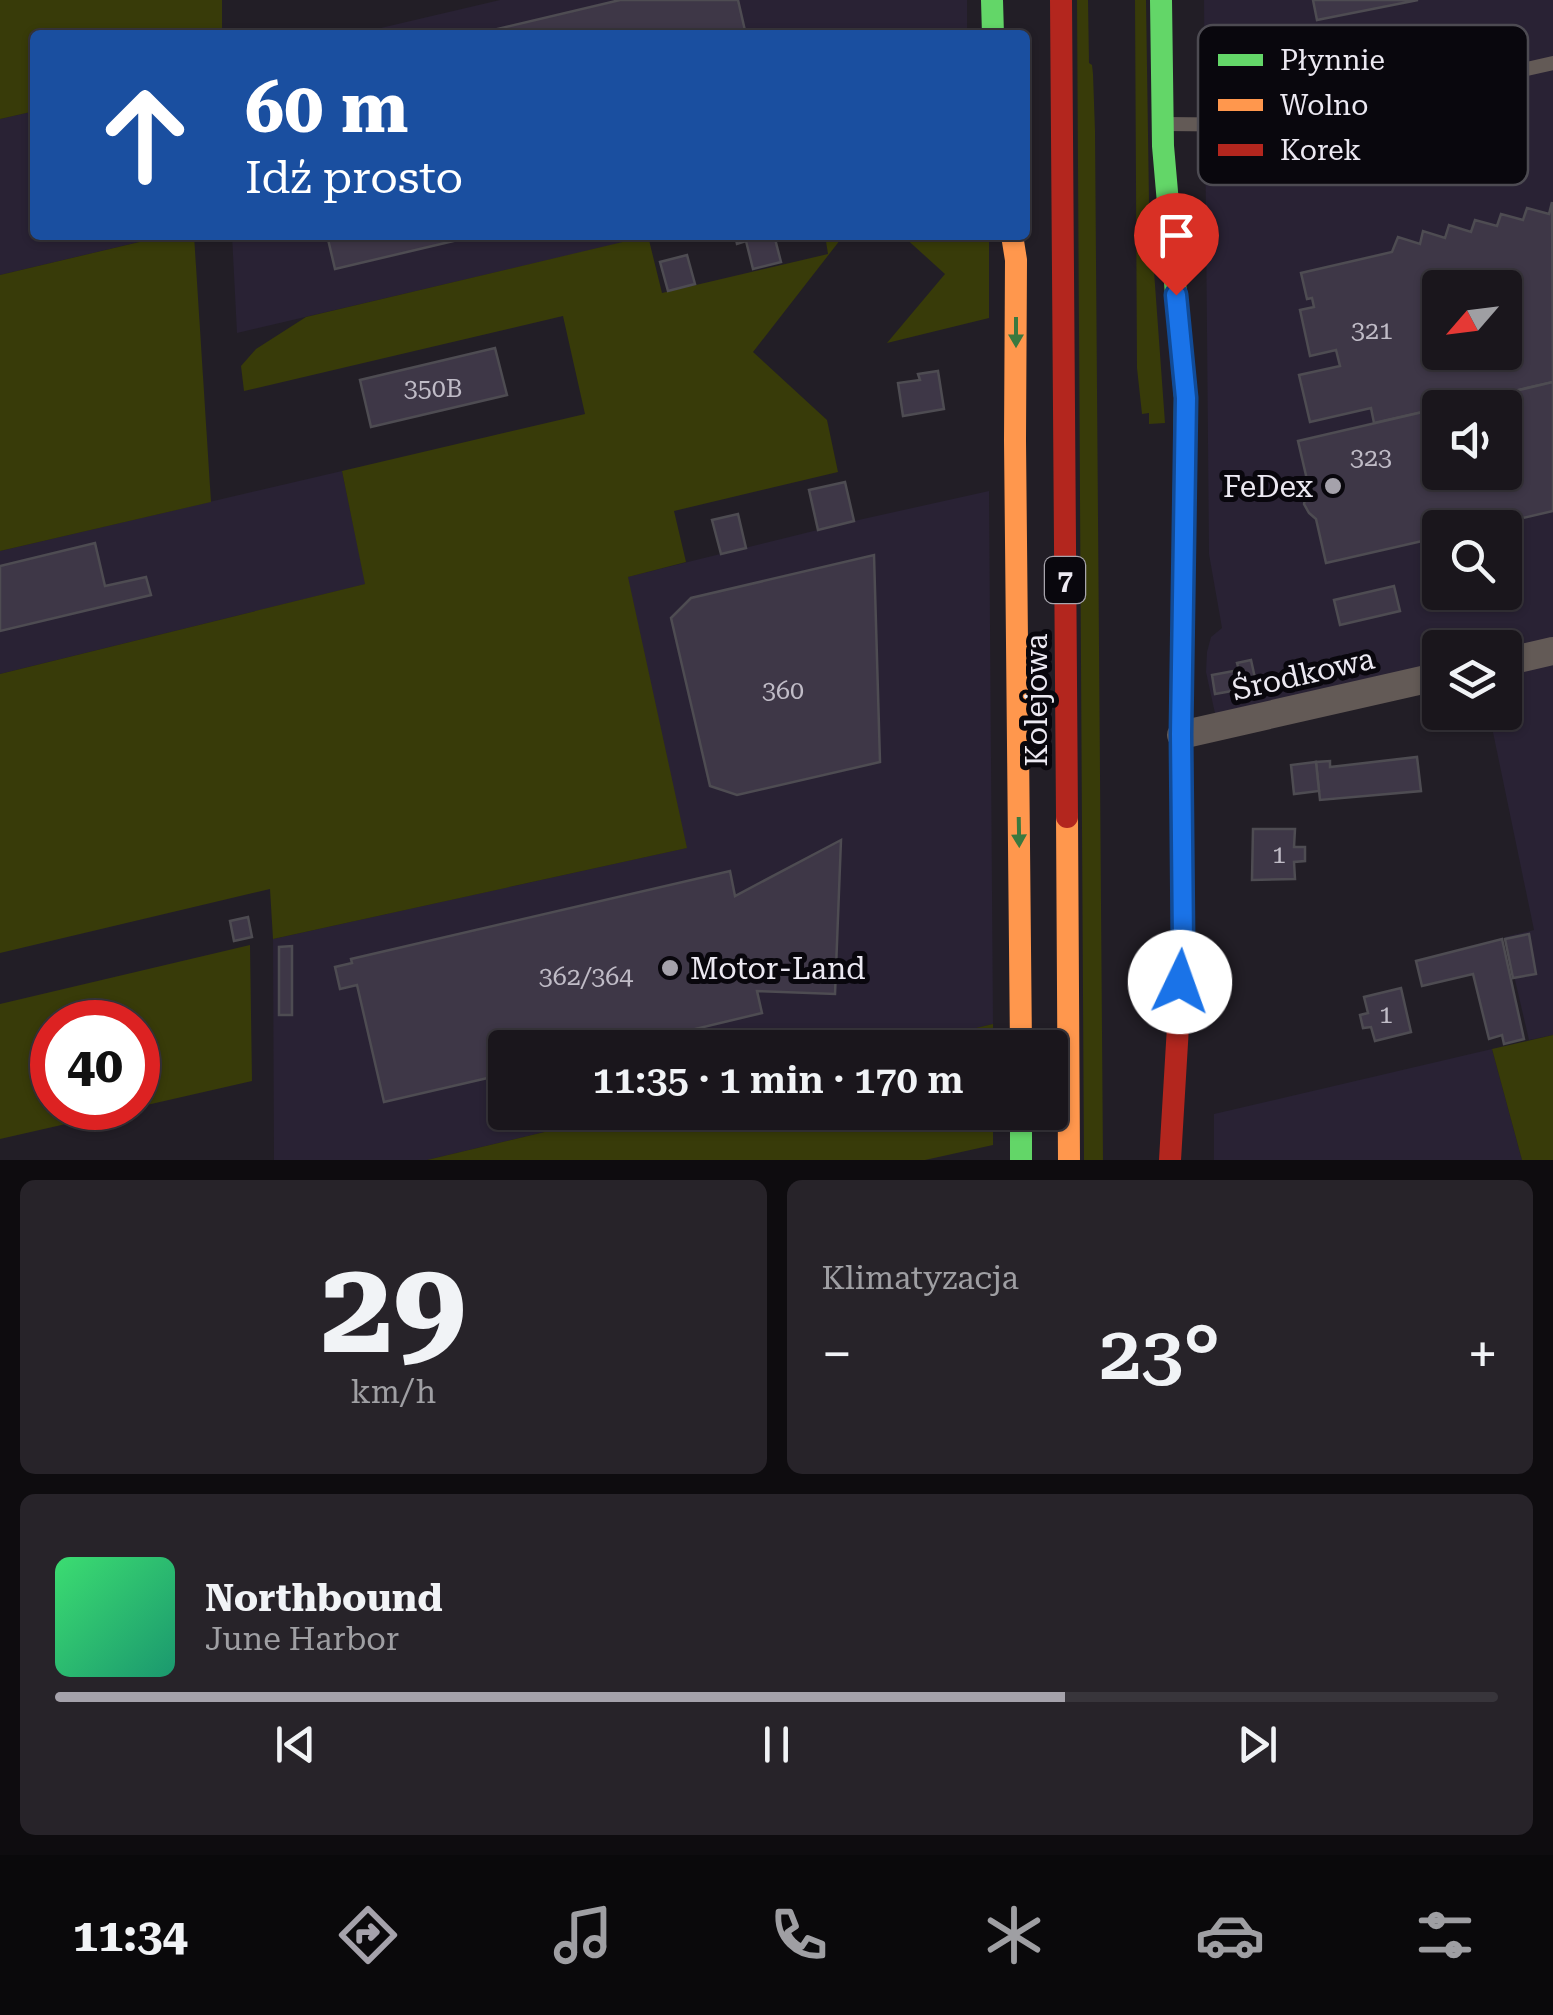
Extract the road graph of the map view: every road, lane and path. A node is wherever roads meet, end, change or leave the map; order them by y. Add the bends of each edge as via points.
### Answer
1 (992, 0) edge
2 (1061, 0) edge
3 (1161, 0) edge
4 (993, 30) edge
5 (1553, 62) edge
6 (1528, 68) edge
7 (1163, 124) junction
8 (1198, 124) edge
9 (1013, 240) edge
10 (1553, 651) edge
11 (1522, 658) edge
12 (1422, 680) edge
13 (1181, 734) junction
14 (1021, 1030) edge
15 (1020, 1130) edge
16 (1021, 1160) edge
17 (1068, 1160) edge
18 (1170, 1160) edge

1 - 4 main road
2 - 17 main road, Kolejowa / 7
3 - 7 main road
5 - 6 lane
7 - 8 lane
7 - 13 main road via 1186,398
9 -> 14 main road
10 - 11 street
12 - 13 street, Środkowa
13 - 18 main road via 1183,943
15 - 16 main road

